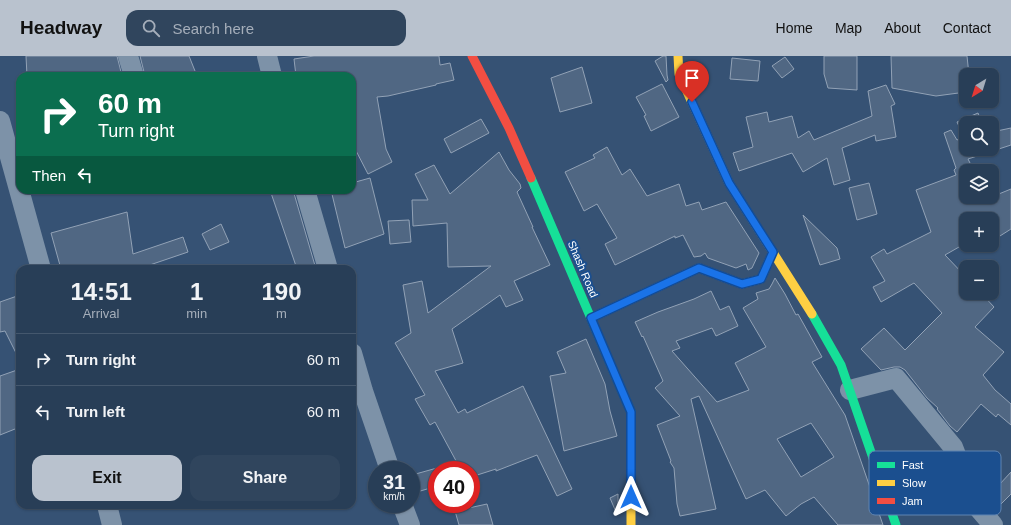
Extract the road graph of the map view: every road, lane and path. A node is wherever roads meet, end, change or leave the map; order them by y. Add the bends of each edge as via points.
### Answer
1 (128, 56) edge
2 (266, 56) edge
3 (472, 56) edge
4 (678, 56) edge
5 (133, 72) edge
6 (271, 72) edge
7 (0, 121) edge
8 (16, 179) edge
9 (20, 194) edge
10 (306, 194) edge
11 (773, 252) junction
12 (40, 265) edge
13 (327, 265) edge
14 (591, 318) junction
15 (356, 367) edge
16 (850, 390) junction
17 (871, 451) edge
18 (955, 451) edge
19 (387, 461) edge
20 (108, 509) edge
21 (405, 513) edge
22 (893, 515) edge
23 (984, 515) edge
24 (112, 525) edge
25 (410, 525) edge
26 (632, 525) edge
27 (896, 525) edge
28 (993, 525) edge

1 - 5 street
2 - 6 street
3 - 14 street, Shash Road via 509,128
4 - 11 street via 679,74 729,183
7 - 8 street
9 - 12 street
10 - 13 street
11 - 14 street via 761,279 742,284 699,268
11 - 16 street via 841,365
14 - 26 street, Shash Road via 631,412
15 - 19 street
16 - 17 street
16 - 18 street via 896,378
20 - 24 street
21 - 25 street
22 - 27 street
23 - 28 street

